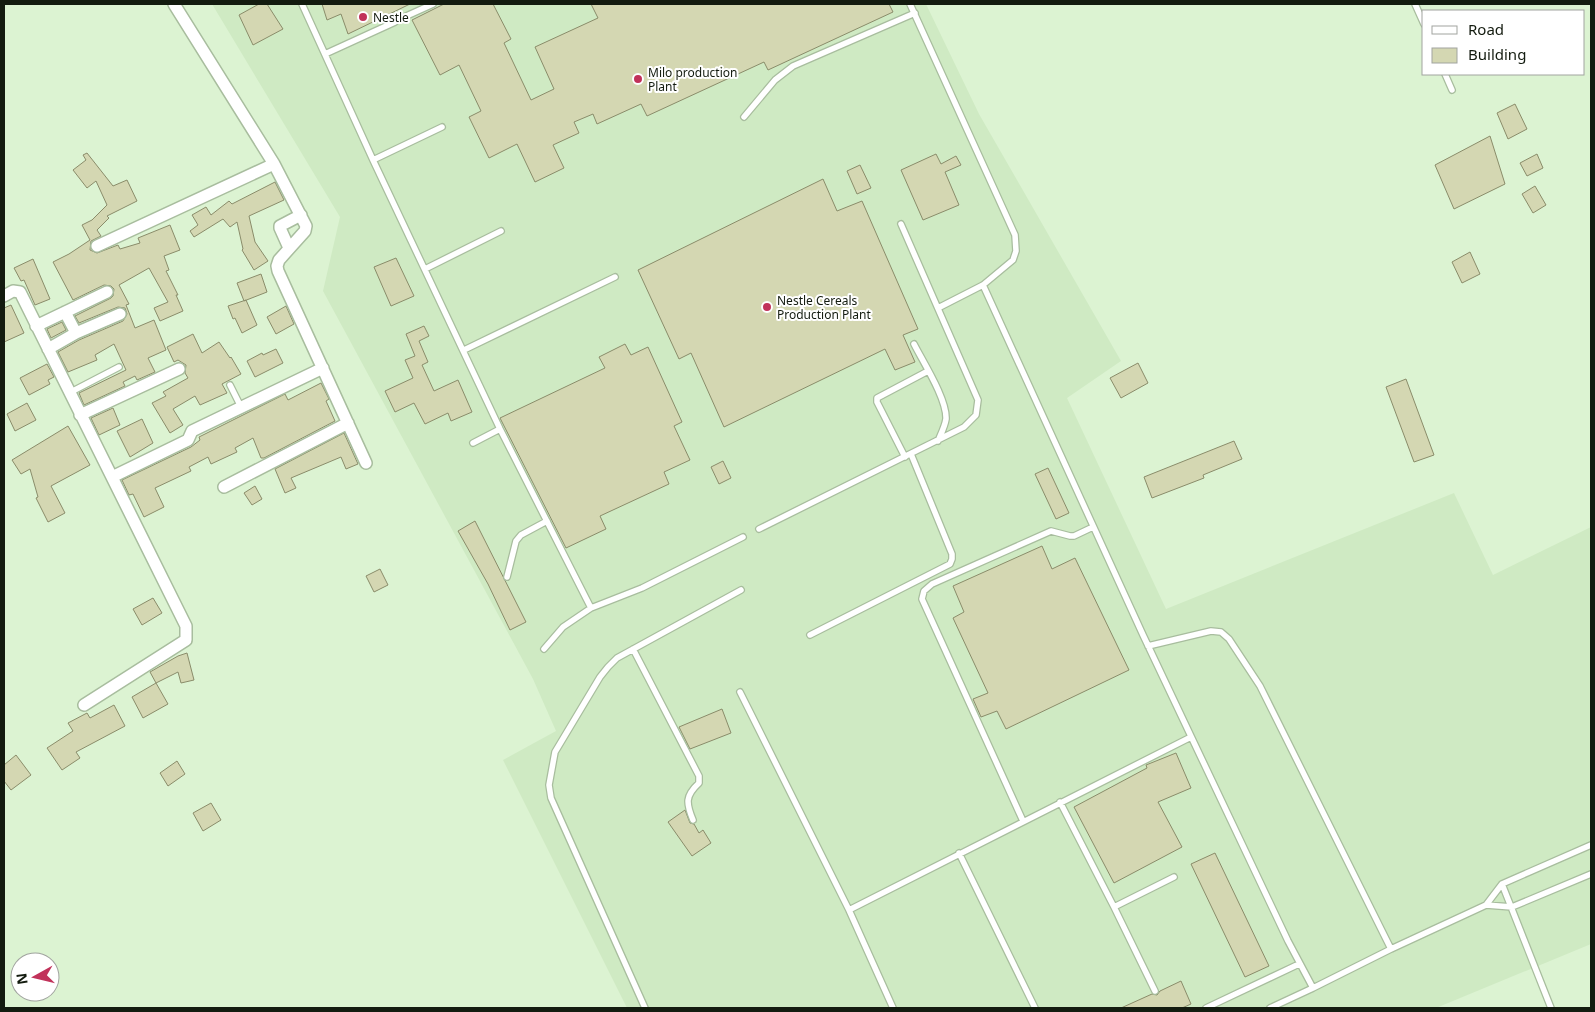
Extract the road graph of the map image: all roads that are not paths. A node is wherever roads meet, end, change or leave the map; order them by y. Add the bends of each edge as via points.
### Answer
1 (174, 4) edge
2 (302, 4) edge
3 (433, 4) edge
4 (910, 4) edge
5 (1415, 4) edge
6 (914, 13) junction
7 (402, 18) dead end
8 (1422, 20) edge
9 (395, 22) dead end
10 (325, 54) junction
11 (1445, 75) edge
12 (1452, 90) dead end
13 (744, 118) dead end
14 (442, 127) dead end
15 (373, 160) junction
16 (274, 164) junction
17 (301, 215) junction
18 (901, 224) dead end
19 (501, 231) dead end
20 (97, 246) dead end
21 (289, 248) junction
22 (425, 269) junction
23 (615, 277) dead end
24 (984, 285) junction
25 (107, 292) dead end
26 (4, 296) edge
27 (938, 308) junction
28 (64, 312) junction
29 (120, 314) dead end
30 (36, 326) junction
31 (76, 333) junction
32 (914, 344) dead end
33 (48, 349) junction
34 (464, 350) junction
35 (119, 367) dead end
36 (323, 368) junction
37 (179, 369) dead end
38 (928, 371) junction
39 (230, 385) dead end
40 (69, 393) junction
41 (242, 407) junction
42 (80, 415) junction
43 (348, 423) junction
44 (500, 429) junction
45 (938, 441) junction
46 (473, 444) dead end
47 (911, 454) junction
48 (905, 457) junction
49 (366, 463) dead end
50 (112, 477) junction
51 (224, 487) dead end
52 (547, 521) junction
53 (1093, 527) junction
54 (759, 529) dead end
55 (744, 537) dead end
56 (507, 577) dead end
57 (741, 590) dead end
58 (591, 608) junction
59 (810, 635) dead end
60 (1148, 646) junction
61 (544, 649) dead end
62 (634, 649) junction
63 (740, 692) dead end
64 (84, 705) dead end
65 (1191, 737) junction
66 (1060, 802) junction
67 (693, 820) dead end
68 (1023, 821) junction
69 (1591, 845) edge
70 (959, 853) junction
71 (1591, 874) edge
72 (1174, 878) dead end
73 (1502, 884) junction
74 (1486, 905) junction
75 (1114, 906) junction
76 (1512, 907) junction
77 (849, 910) junction
78 (1391, 949) junction
79 (1299, 964) junction
80 (1313, 988) junction
81 (1155, 991) dead end
82 (645, 1008) edge
83 (893, 1008) edge
84 (1035, 1008) edge
85 (1206, 1008) edge
86 (1270, 1008) edge
87 (1551, 1008) edge

1 - 16 street
2 - 10 lane
3 - 7 lane
4 - 6 lane
5 - 8 lane
6 - 13 lane via 793,66 775,80
6 - 24 lane via 1015,235 1013,260
9 - 10 lane
10 - 15 lane
11 - 12 lane
14 - 15 lane
15 - 22 lane
16 - 17 street
16 - 20 street
17 - 21 street via 306,231
17 - 21 street via 280,226
18 - 27 lane
19 - 22 lane
21 - 36 street via 279,260 278,271
22 - 34 lane
23 - 34 lane
24 - 27 lane
24 - 53 lane
25 - 28 street
26 - 30 street via 13,291 20,292
27 - 45 lane via 978,400 976,415 964,428
28 - 30 street
28 - 31 street
29 - 31 street
30 - 33 street
31 - 33 street
32 - 38 lane
33 - 40 street
34 - 44 lane
35 - 40 lane
36 - 41 street
36 - 43 street
37 - 42 street
38 - 45 lane via 945,409 946,419
38 - 48 lane via 877,398
39 - 41 lane
40 - 42 street
41 - 50 street via 192,431 188,440
42 - 50 street
43 - 49 street
43 - 51 street
44 - 46 lane
44 - 52 lane
45 - 47 lane
47 - 48 lane
47 - 59 lane via 952,554 950,564
48 - 54 lane
50 - 64 street via 186,626 187,634 186,640
52 - 56 lane via 516,541
52 - 58 lane
53 - 60 lane
53 - 68 lane via 1074,536 1051,531 932,584 924,591 922,599
55 - 58 lane via 642,588
57 - 62 lane
58 - 61 lane via 563,627
60 - 65 lane
60 - 78 lane via 1212,630 1229,639 1260,686
62 - 67 lane via 699,776 700,781 692,790 687,806
62 - 82 lane via 617,658 600,677 555,752 549,785 556,810
63 - 77 lane
65 - 66 lane
65 - 79 lane
66 - 68 lane
66 - 75 lane
68 - 70 lane
69 - 73 lane
70 - 77 lane
70 - 84 lane
71 - 76 lane
72 - 75 lane
73 - 74 lane
73 - 76 lane
74 - 76 lane
74 - 78 lane
75 - 81 lane
76 - 87 lane
77 - 83 lane
78 - 80 lane
79 - 80 lane
79 - 85 lane
80 - 86 lane

